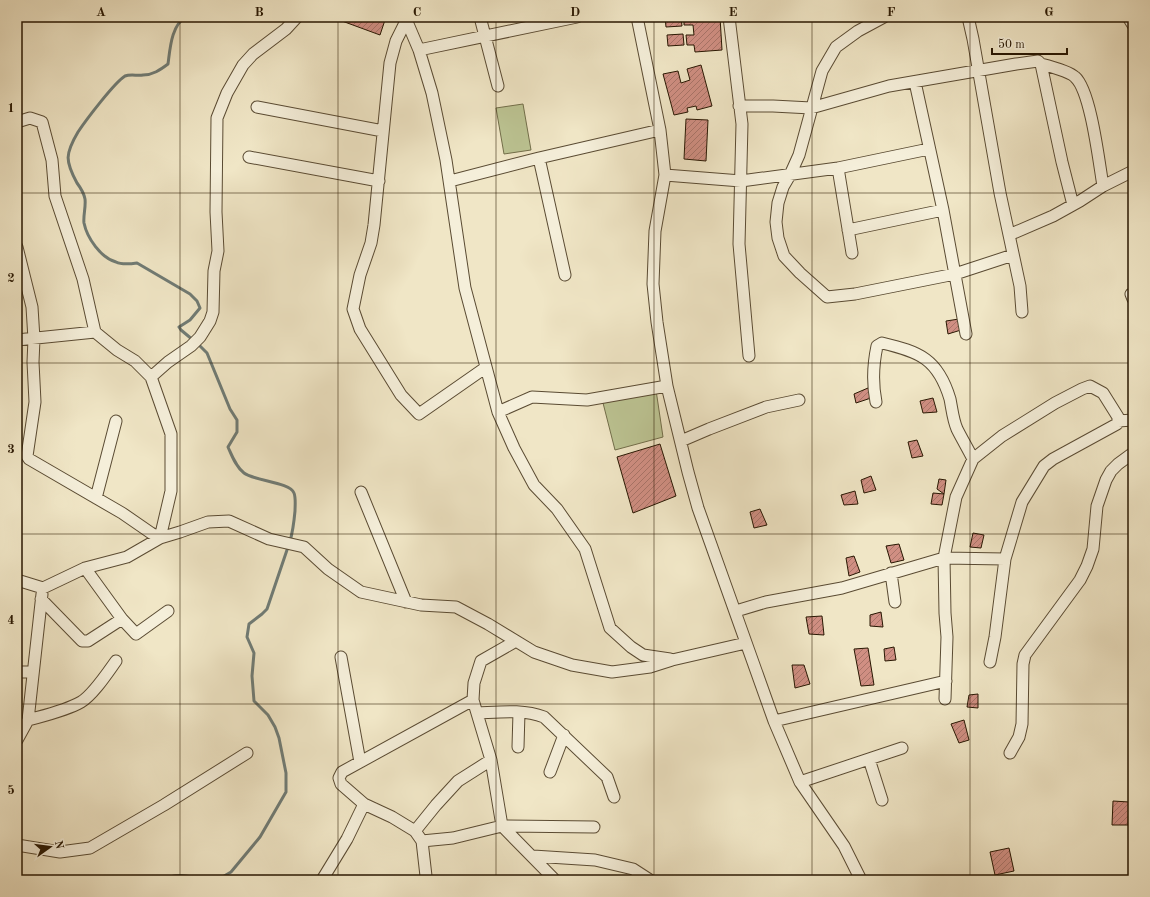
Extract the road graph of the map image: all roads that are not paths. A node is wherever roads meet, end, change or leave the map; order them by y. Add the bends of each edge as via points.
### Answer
1 (297, 17) edge
2 (480, 17) edge
3 (577, 17) edge
4 (637, 17) edge
5 (729, 17) edge
6 (884, 17) edge
7 (968, 17) edge
8 (1128, 17) edge
9 (405, 19) edge
10 (551, 20) edge
11 (1133, 26) edge
12 (486, 36) junction
13 (419, 50) junction
14 (1041, 64) junction
15 (978, 71) junction
16 (915, 82) junction
17 (498, 86) dead end
18 (739, 106) junction
19 (257, 107) dead end
20 (811, 108) junction
21 (17, 122) edge
22 (660, 130) junction
23 (383, 131) junction
24 (930, 149) junction
25 (249, 157) dead end
26 (539, 158) junction
27 (838, 168) junction
28 (1133, 171) edge
29 (790, 175) junction
30 (666, 176) junction
31 (379, 181) junction
32 (450, 181) junction
33 (741, 181) junction
34 (1103, 186) junction
35 (1073, 205) junction
36 (943, 210) junction
37 (848, 230) junction
38 (1009, 235) junction
39 (17, 247) edge
40 (852, 253) dead end
41 (1013, 255) junction
42 (955, 274) junction
43 (566, 275) dead end
44 (1022, 312) dead end
45 (95, 332) junction
46 (966, 334) dead end
47 (34, 339) junction
48 (17, 340) edge
49 (749, 356) dead end
50 (486, 368) junction
51 (151, 378) junction
52 (667, 386) junction
53 (800, 400) dead end
54 (876, 402) dead end
55 (498, 412) junction
56 (1133, 420) edge
57 (116, 421) dead end
58 (1118, 421) junction
59 (681, 441) junction
60 (1133, 454) edge
61 (973, 459) junction
62 (361, 492) dead end
63 (96, 498) junction
64 (160, 538) junction
65 (944, 558) junction
66 (1005, 559) junction
67 (85, 568) junction
68 (891, 572) junction
69 (17, 580) edge
70 (42, 593) junction
71 (406, 602) junction
72 (896, 602) dead end
73 (736, 610) junction
74 (168, 611) dead end
75 (122, 619) junction
76 (516, 641) junction
77 (746, 643) junction
78 (341, 657) dead end
79 (672, 660) junction
80 (116, 661) dead end
81 (990, 662) dead end
82 (17, 672) edge
83 (34, 672) junction
84 (946, 681) junction
85 (945, 699) dead end
86 (473, 700) junction
87 (519, 712) junction
88 (477, 713) junction
89 (28, 720) junction
90 (774, 721) junction
91 (564, 735) junction
92 (17, 740) edge
93 (518, 747) dead end
94 (902, 748) dead end
95 (247, 753) dead end
96 (1010, 753) dead end
97 (869, 759) junction
98 (491, 760) junction
99 (360, 762) junction
100 (550, 772) dead end
101 (800, 782) junction
102 (614, 797) dead end
103 (882, 800) dead end
104 (364, 804) junction
105 (502, 826) junction
106 (594, 827) dead end
107 (415, 831) junction
108 (422, 841) junction
109 (17, 845) edge
110 (532, 856) junction
111 (322, 880) edge
112 (424, 880) edge
113 (555, 880) edge
114 (650, 880) edge
115 (861, 880) edge

1 - 51 street via 253,54 227,92 218,118 218,251 214,271 213,312 200,337
2 - 12 street
3 - 10 street
4 - 22 street
5 - 18 street
6 - 20 street via 836,47 822,71
7 - 15 street
8 - 11 street
9 - 13 street
9 - 23 street via 390,63
10 - 12 street
12 - 13 street
12 - 17 street
13 - 32 street via 432,93
14 - 15 street via 1033,61
14 - 34 street via 1074,76 1080,83 1094,128
14 - 35 street
15 - 16 street
15 - 38 street
16 - 20 street via 889,86
16 - 24 street
18 - 20 street
18 - 33 street via 742,124
19 - 23 street
20 - 29 street via 799,155
21 - 45 street via 30,118 42,122 52,160 55,196 82,279
22 - 26 street
22 - 30 street
23 - 31 street
24 - 27 street
24 - 36 street
25 - 31 street
26 - 32 street
26 - 43 street
27 - 29 street
27 - 37 street
28 - 34 street
29 - 33 street
29 - 42 street via 778,203 778,238 784,256 826,297 855,294
30 - 33 street
30 - 52 street via 655,231 653,284
31 - 50 street via 371,243 360,275 353,309 360,329 401,395 419,414
32 - 50 street via 465,288
33 - 49 street via 739,244
34 - 35 street
35 - 38 street
36 - 37 street
36 - 42 street
37 - 40 street
38 - 41 street
39 - 47 street via 32,307
41 - 42 street
41 - 44 street via 1020,286
42 - 46 street
45 - 47 street
45 - 51 street via 135,361
47 - 48 street
47 - 63 street via 35,402 27,456 29,460
50 - 55 street
51 - 64 street via 171,434 172,491
52 - 55 street via 587,400 532,397
52 - 59 street
53 - 59 street via 766,407
54 - 61 street via 872,378 877,346 882,343 917,353 939,372 946,387 957,428
55 - 79 street via 534,485 557,509 584,549 610,628 643,655
56 - 58 street
57 - 63 street
58 - 61 street via 1103,393 1090,386 1055,403 1002,436
58 - 66 street via 1117,424 1044,466 1022,502
59 - 73 street via 698,508
60 - 96 street via 1118,464 1106,480 1097,506 1093,548 1080,580 1025,655 1022,724 1019,737
61 - 65 street via 956,497
62 - 71 street
63 - 64 street
64 - 67 street via 127,557
64 - 71 street via 208,522 229,521 269,539 304,547 328,569 361,592
65 - 66 street
65 - 68 street
65 - 84 street
66 - 81 street
67 - 70 street
67 - 75 street
68 - 72 street
68 - 73 street via 842,588
69 - 70 street
70 - 75 street via 82,641 88,641
70 - 83 street
71 - 76 street via 456,607
73 - 77 street
74 - 75 street via 136,634
76 - 79 street via 534,652 572,665 612,672 650,667
76 - 86 street via 481,661 474,683
77 - 79 street
77 - 90 street
78 - 99 street
80 - 89 street via 83,701
82 - 83 street
83 - 89 street
84 - 85 street
84 - 90 street
86 - 88 street
86 - 99 street
87 - 88 street
87 - 91 street via 544,717
87 - 93 street
88 - 98 street
89 - 92 street
90 - 101 street
91 - 100 street
91 - 102 street via 607,777
94 - 97 street
95 - 109 street via 90,848 60,852
97 - 101 street
97 - 103 street
98 - 105 street
98 - 107 street via 458,781
99 - 104 street via 342,772 339,778 341,784
101 - 115 street via 844,846
104 - 107 street
104 - 111 street via 347,839
105 - 106 street
105 - 108 street via 453,838
105 - 110 street
107 - 108 street
108 - 112 street via 426,876
110 - 113 street
110 - 114 street via 595,860 633,869

